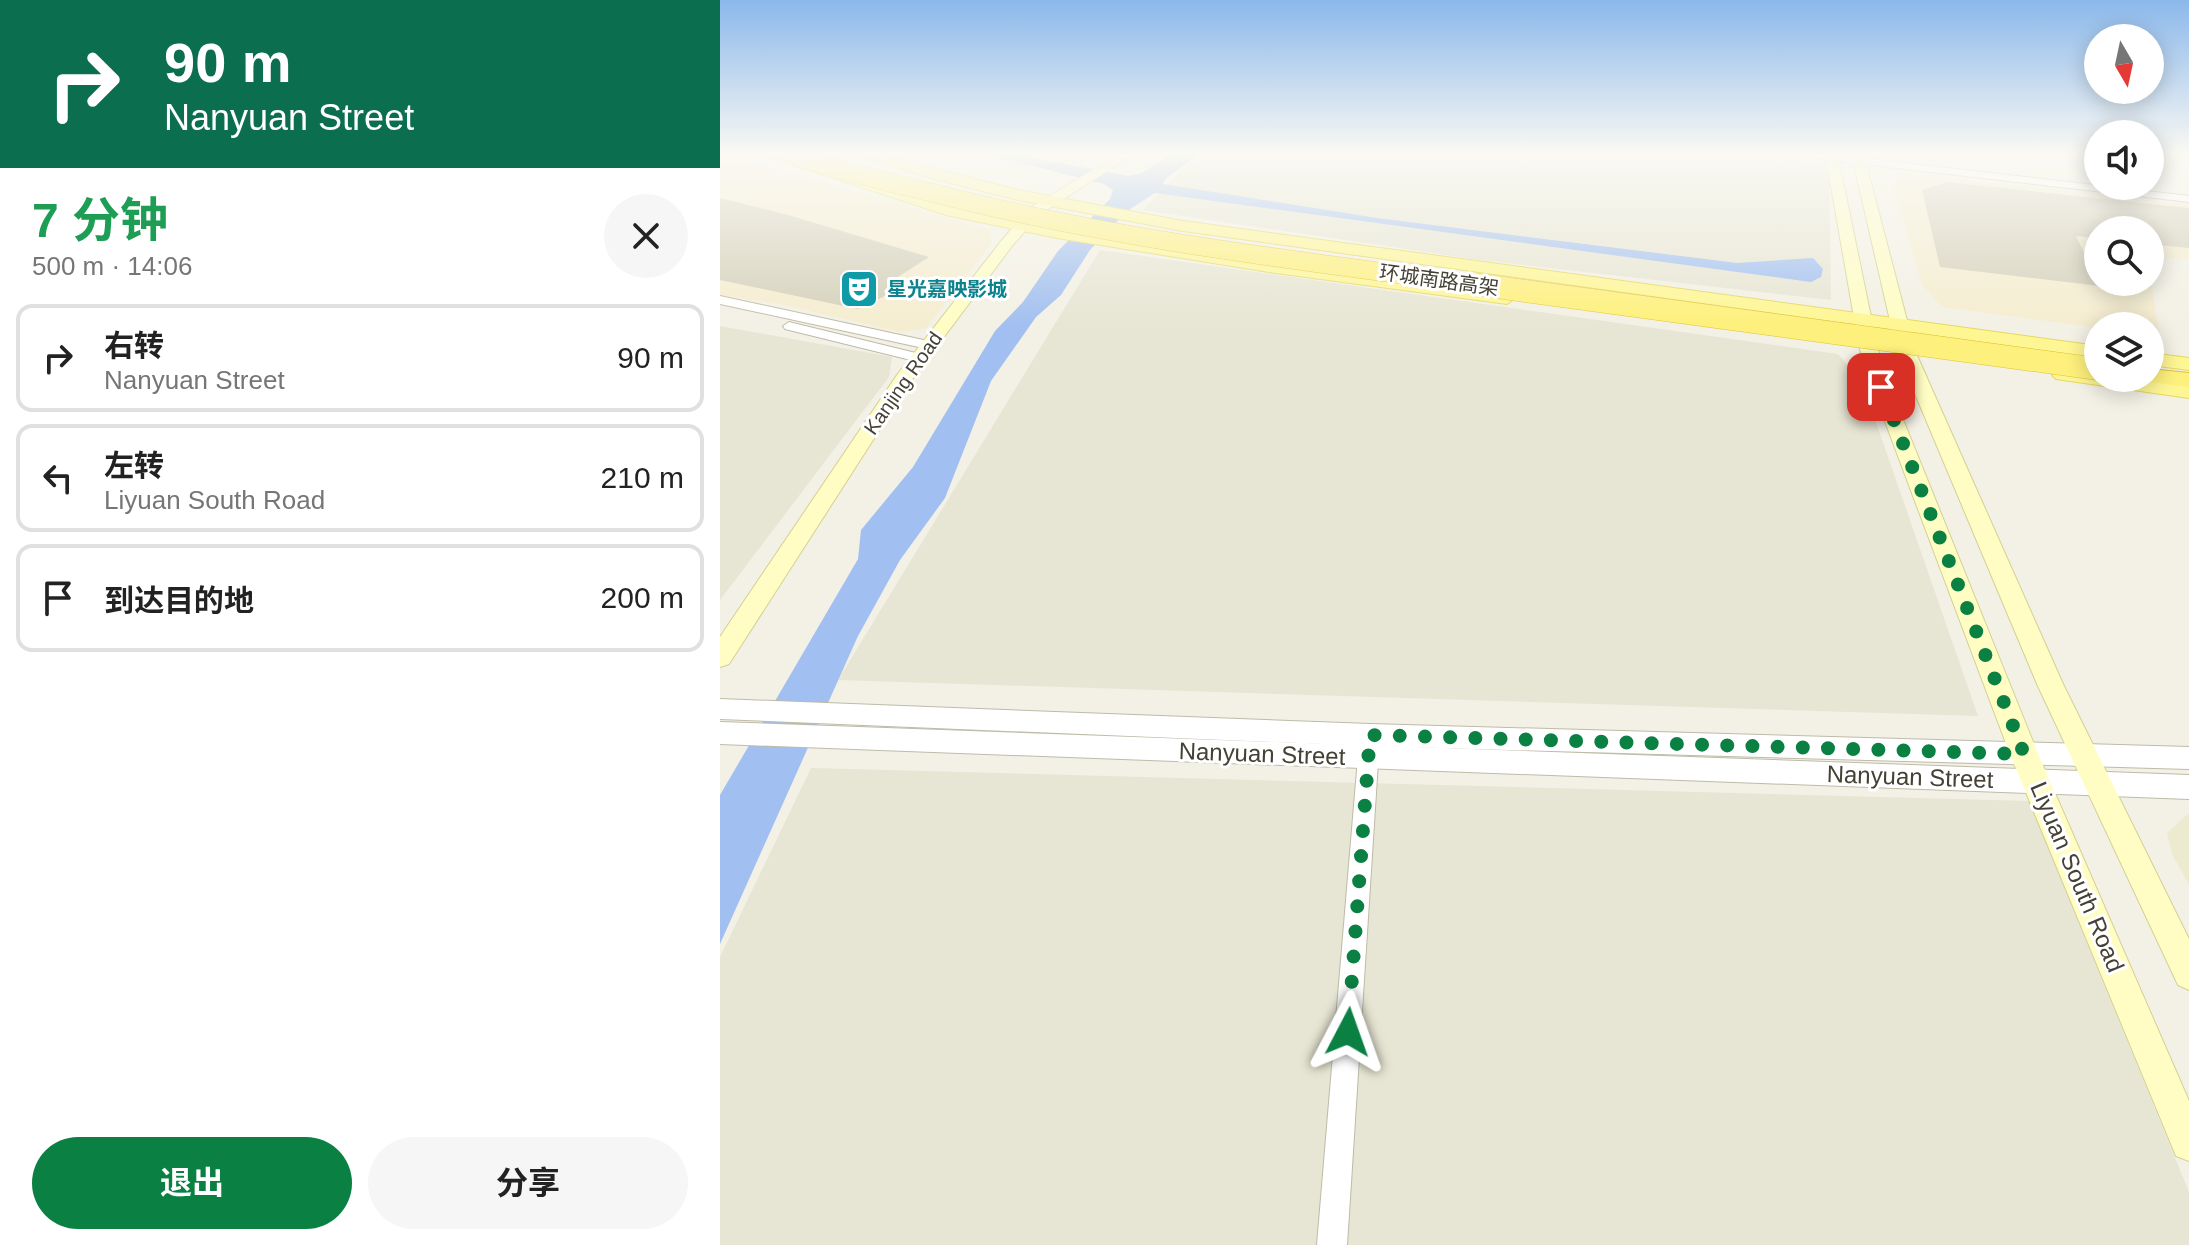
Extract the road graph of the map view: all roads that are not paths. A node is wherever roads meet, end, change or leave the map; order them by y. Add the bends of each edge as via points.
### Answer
1 (949, 210) edge
2 (998, 210) edge
3 (1049, 210) edge
4 (1058, 210) edge
5 (1097, 210) edge
6 (1852, 210) edge
7 (1863, 210) edge
8 (1022, 226) junction
9 (720, 300) edge
10 (720, 312) edge
11 (1865, 318) junction
12 (1897, 325) junction
13 (1868, 346) junction
14 (2084, 350) edge
15 (1906, 351) junction
16 (924, 352) junction
17 (2084, 356) edge
18 (2164, 363) edge
19 (2189, 366) edge
20 (2084, 367) edge
21 (2164, 377) edge
22 (2189, 380) edge
23 (2189, 392) edge
24 (720, 657) edge
25 (720, 709) edge
26 (725, 734) edge
27 (1369, 746) junction
28 (2024, 754) junction
29 (2084, 755) junction
30 (2189, 758) edge
31 (2037, 782) junction
32 (2098, 784) junction
33 (2189, 787) edge
34 (2189, 974) edge
35 (2189, 1143) edge
36 (1332, 1245) edge

1 - 8 main road
2 - 20 highway, 环城南路高架, bridge via 1242,253
3 - 8 main road, Kanjing Road
4 - 17 highway, 环城南路高架 via 1232,243
5 - 11 main road via 1284,243
6 - 11 main road, Liyuan South Road
7 - 12 main road
8 - 13 main road via 1285,269
8 - 16 main road, Kanjing Road
9 - 16 street
10 - 16 street
11 - 12 main road
11 - 13 main road, Liyuan South Road
12 - 14 main road
12 - 15 main road
13 - 15 main road
13 - 28 main road, Liyuan South Road
15 - 23 main road
15 - 29 main road
16 - 24 main road, Kanjing Road
18 - 19 highway
21 - 22 highway
25 - 27 street, Nanyuan Street via 834,711
26 - 27 street, Nanyuan Street
27 - 28 street, Nanyuan Street
27 - 31 street, Nanyuan Street
27 - 36 street
28 - 29 street, Nanyuan Street
28 - 31 main road, Liyuan South Road
29 - 30 street, Nanyuan Street
29 - 32 main road
31 - 32 street, Nanyuan Street
31 - 35 main road, Liyuan South Road
32 - 33 street, Nanyuan Street
32 - 34 main road

